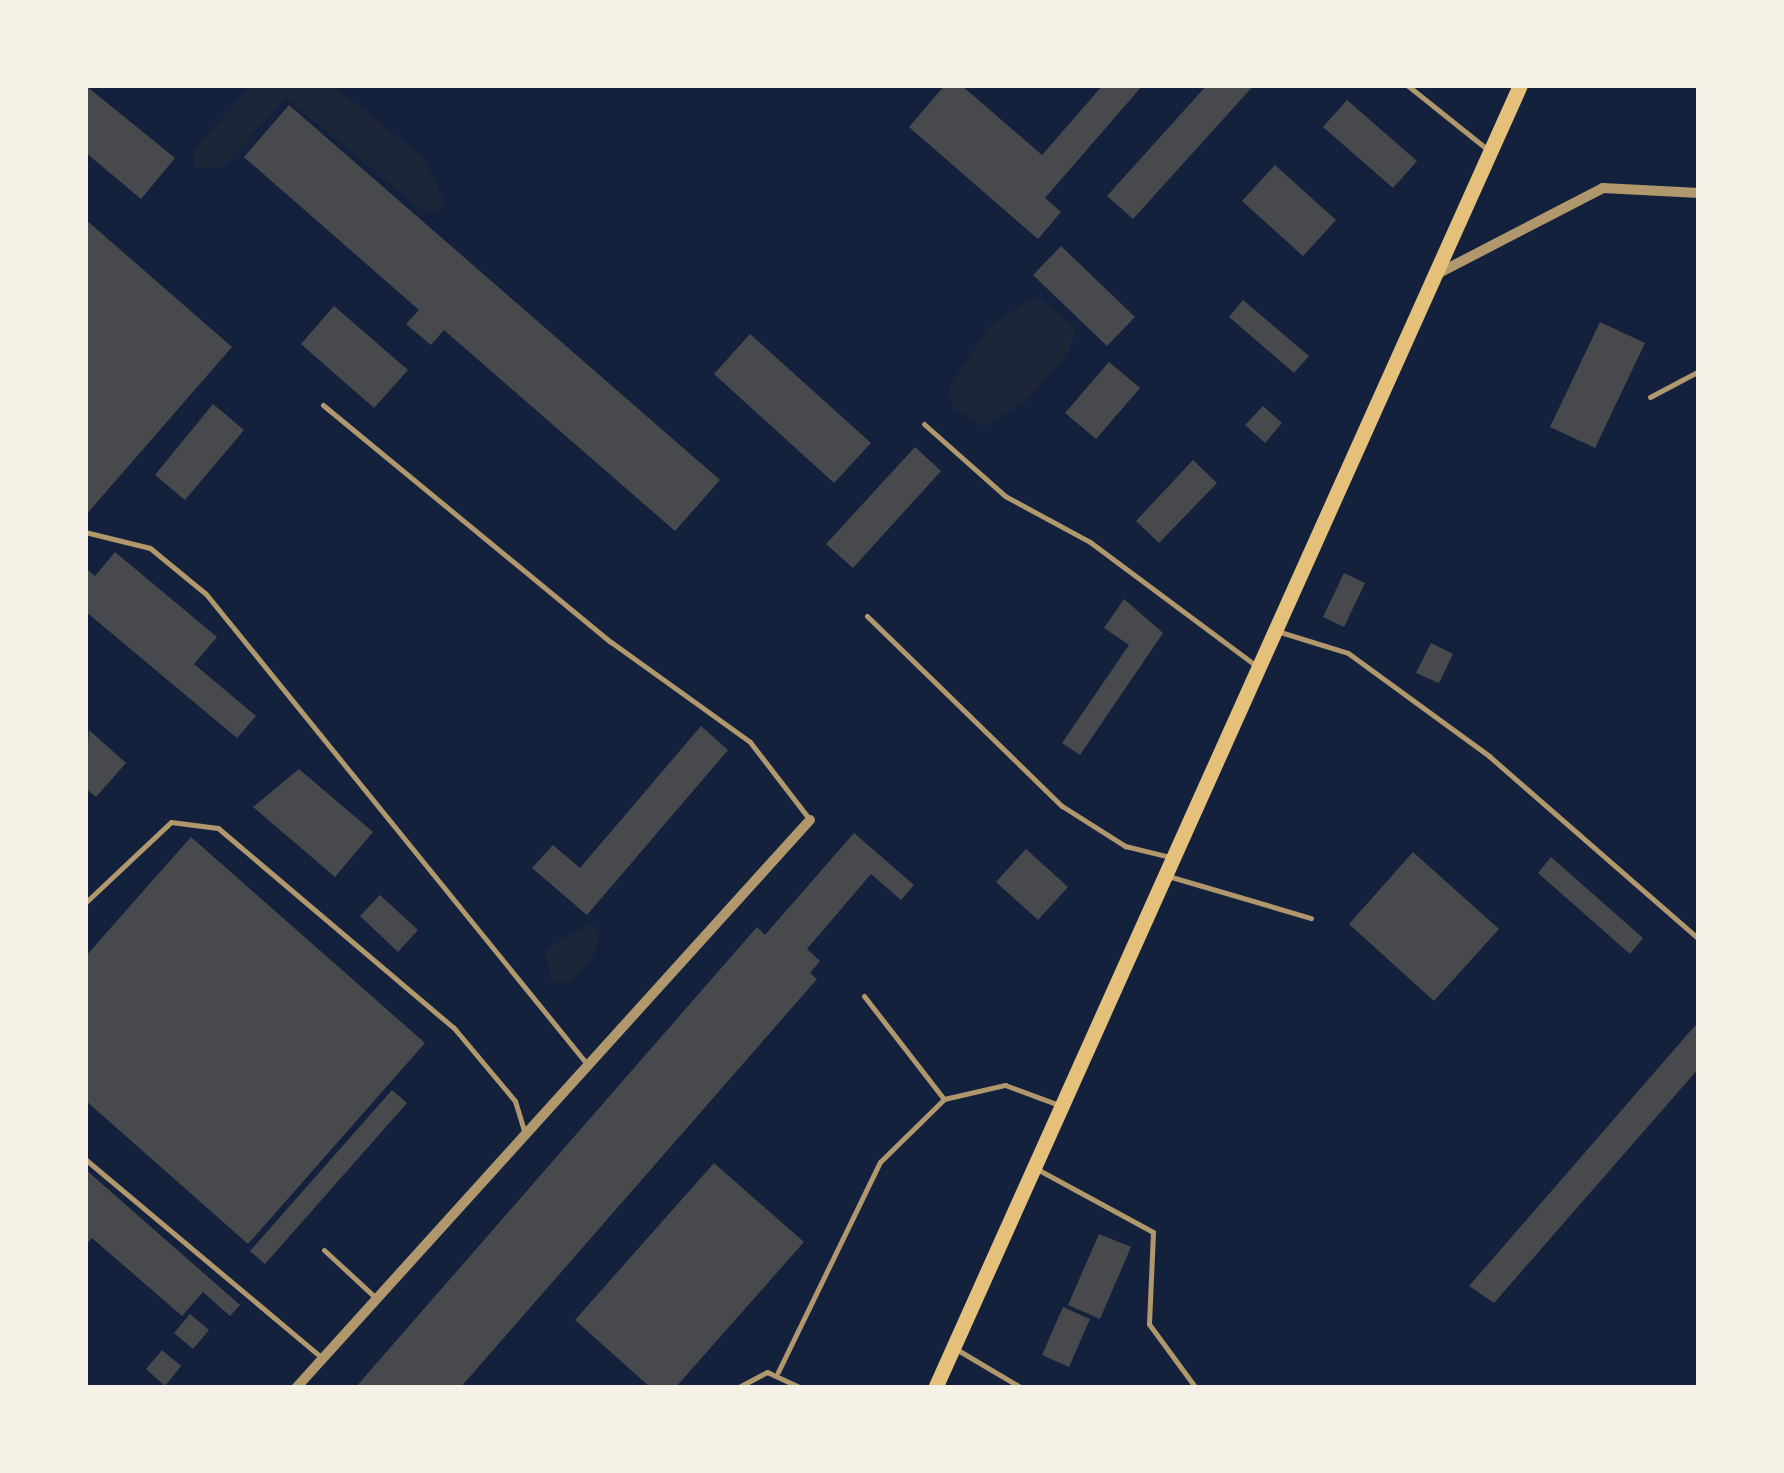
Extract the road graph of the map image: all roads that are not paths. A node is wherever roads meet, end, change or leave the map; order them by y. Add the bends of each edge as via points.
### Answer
1 (1407, 85) edge
2 (1520, 85) edge
3 (1489, 152) junction
4 (1699, 193) edge
5 (1432, 277) junction
6 (1699, 371) edge
7 (1650, 397) dead end
8 (323, 405) dead end
9 (924, 424) dead end
10 (85, 532) edge
11 (866, 616) dead end
12 (1274, 630) junction
13 (1258, 666) junction
14 (810, 820) joint
15 (1172, 857) junction
16 (1165, 875) junction
17 (85, 903) edge
18 (1310, 918) dead end
19 (1699, 939) edge
20 (864, 996) dead end
21 (589, 1066) junction
22 (944, 1099) junction
23 (1062, 1106) junction
24 (526, 1136) junction
25 (85, 1159) edge
26 (1034, 1168) junction
27 (324, 1250) dead end
28 (378, 1300) junction
29 (954, 1348) junction
30 (322, 1358) junction
31 (778, 1372) junction
32 (296, 1388) edge
33 (737, 1388) edge
34 (802, 1388) edge
35 (935, 1388) edge
36 (1022, 1388) edge
37 (1196, 1388) edge

1 - 3 lane
2 - 3 highway
3 - 5 highway
4 - 5 street via 1603,188
5 - 12 highway
6 - 7 lane
8 - 14 lane via 611,642 750,742
9 - 13 lane via 1005,496 1090,542
10 - 21 lane via 150,548 206,594
11 - 15 lane via 1062,806 1125,846
12 - 13 highway
12 - 19 lane via 1348,653 1489,756
13 - 15 highway
14 - 21 street
15 - 16 highway
16 - 18 lane
16 - 23 highway
17 - 24 lane via 171,822 218,828 454,1028 515,1101
20 - 22 lane
21 - 24 street
22 - 23 lane via 1006,1084
22 - 31 lane via 880,1162
23 - 26 highway
24 - 28 street
25 - 30 lane
26 - 29 highway
26 - 37 lane via 1153,1232 1149,1324
27 - 28 lane
28 - 30 street
29 - 35 highway
29 - 36 lane
30 - 32 street
31 - 33 lane
31 - 34 lane

